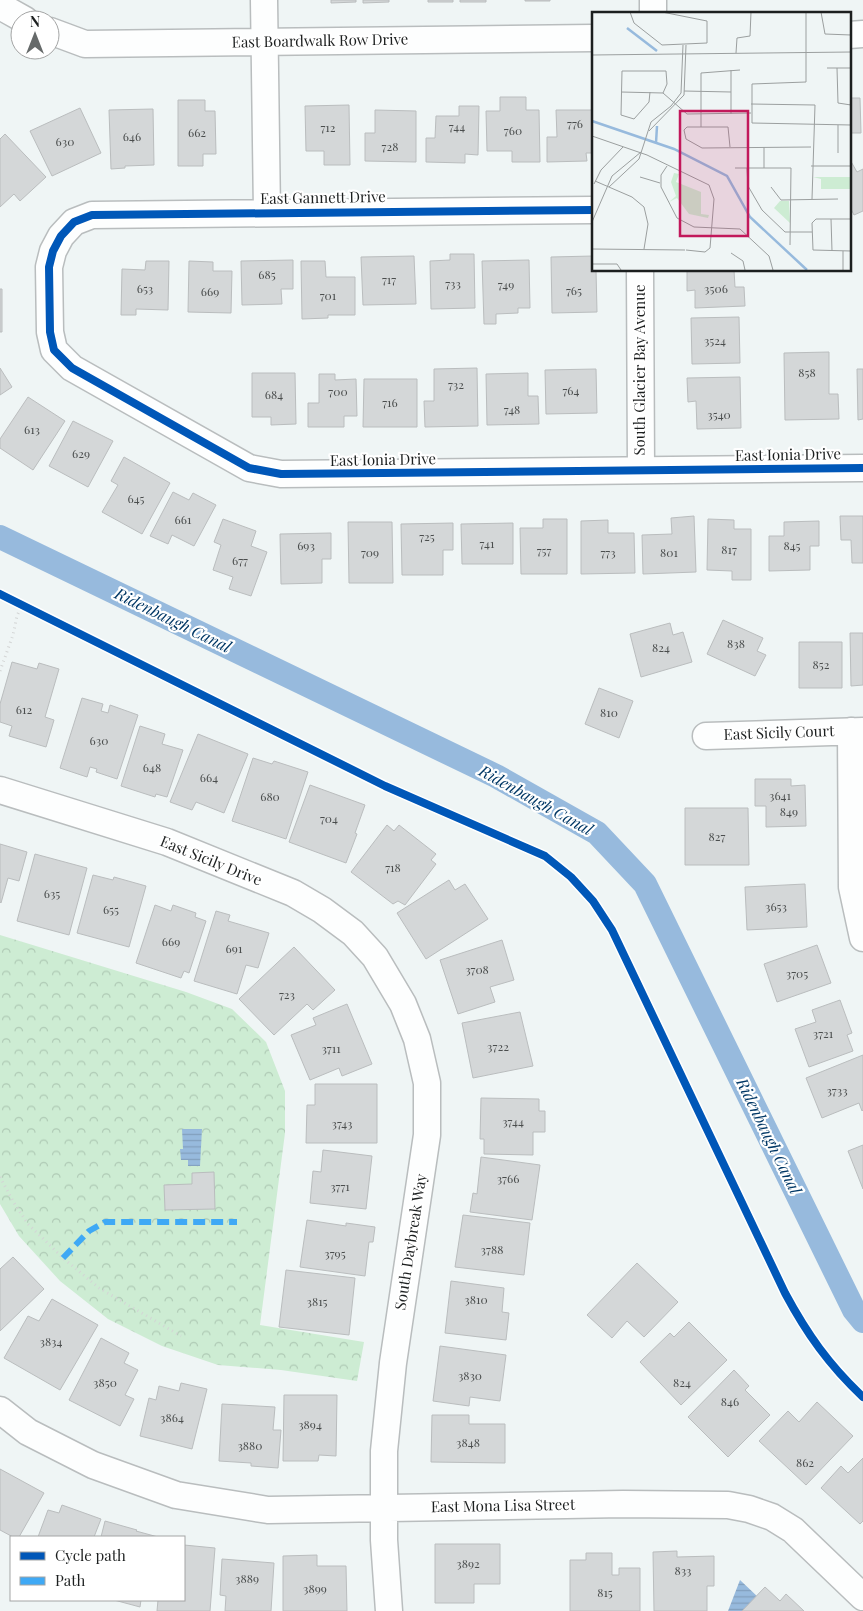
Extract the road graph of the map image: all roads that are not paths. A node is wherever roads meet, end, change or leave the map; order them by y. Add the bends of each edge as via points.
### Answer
1 (264, 0) edge
2 (863, 34) edge
3 (60, 35) edge
4 (850, 35) edge
5 (592, 38) edge
6 (265, 42) junction
7 (592, 210) edge
8 (267, 213) junction
9 (61, 236) joint
10 (640, 271) edge
11 (863, 468) edge
12 (641, 470) junction
13 (857, 731) edge
14 (706, 736) dead end
15 (0, 790) edge
16 (863, 938) edge
17 (392, 983) joint
18 (0, 1410) edge
19 (383, 1508) junction
20 (863, 1597) edge
21 (389, 1611) edge

1 - 6 street
2 - 4 street
3 - 6 street, East Boardwalk Row Drive via 85,44
5 - 6 street, East Boardwalk Row Drive
6 - 8 street
7 - 8 street, East Gannett Drive
8 - 9 street, East Gannett Drive via 92,215 74,222
9 - 12 street, East Ionia Drive via 49,267 50,332 54,350 72,368 249,468 281,474
10 - 12 street, South Glacier Bay Avenue
11 - 12 street, East Ionia Drive
13 - 14 street, East Sicily Court
13 - 16 street via 852,887
15 - 17 street, East Sicily Drive via 167,842 293,893 353,933 375,957
17 - 19 street, South Daybreak Way via 417,1039 426,1083 427,1135 393,1363 384,1451
18 - 19 street, East Mona Lisa Street via 28,1432 93,1465 176,1495 268,1510
19 - 20 street, East Mona Lisa Street via 728,1505 772,1517 793,1530
19 - 21 street, South Daybreak Way

